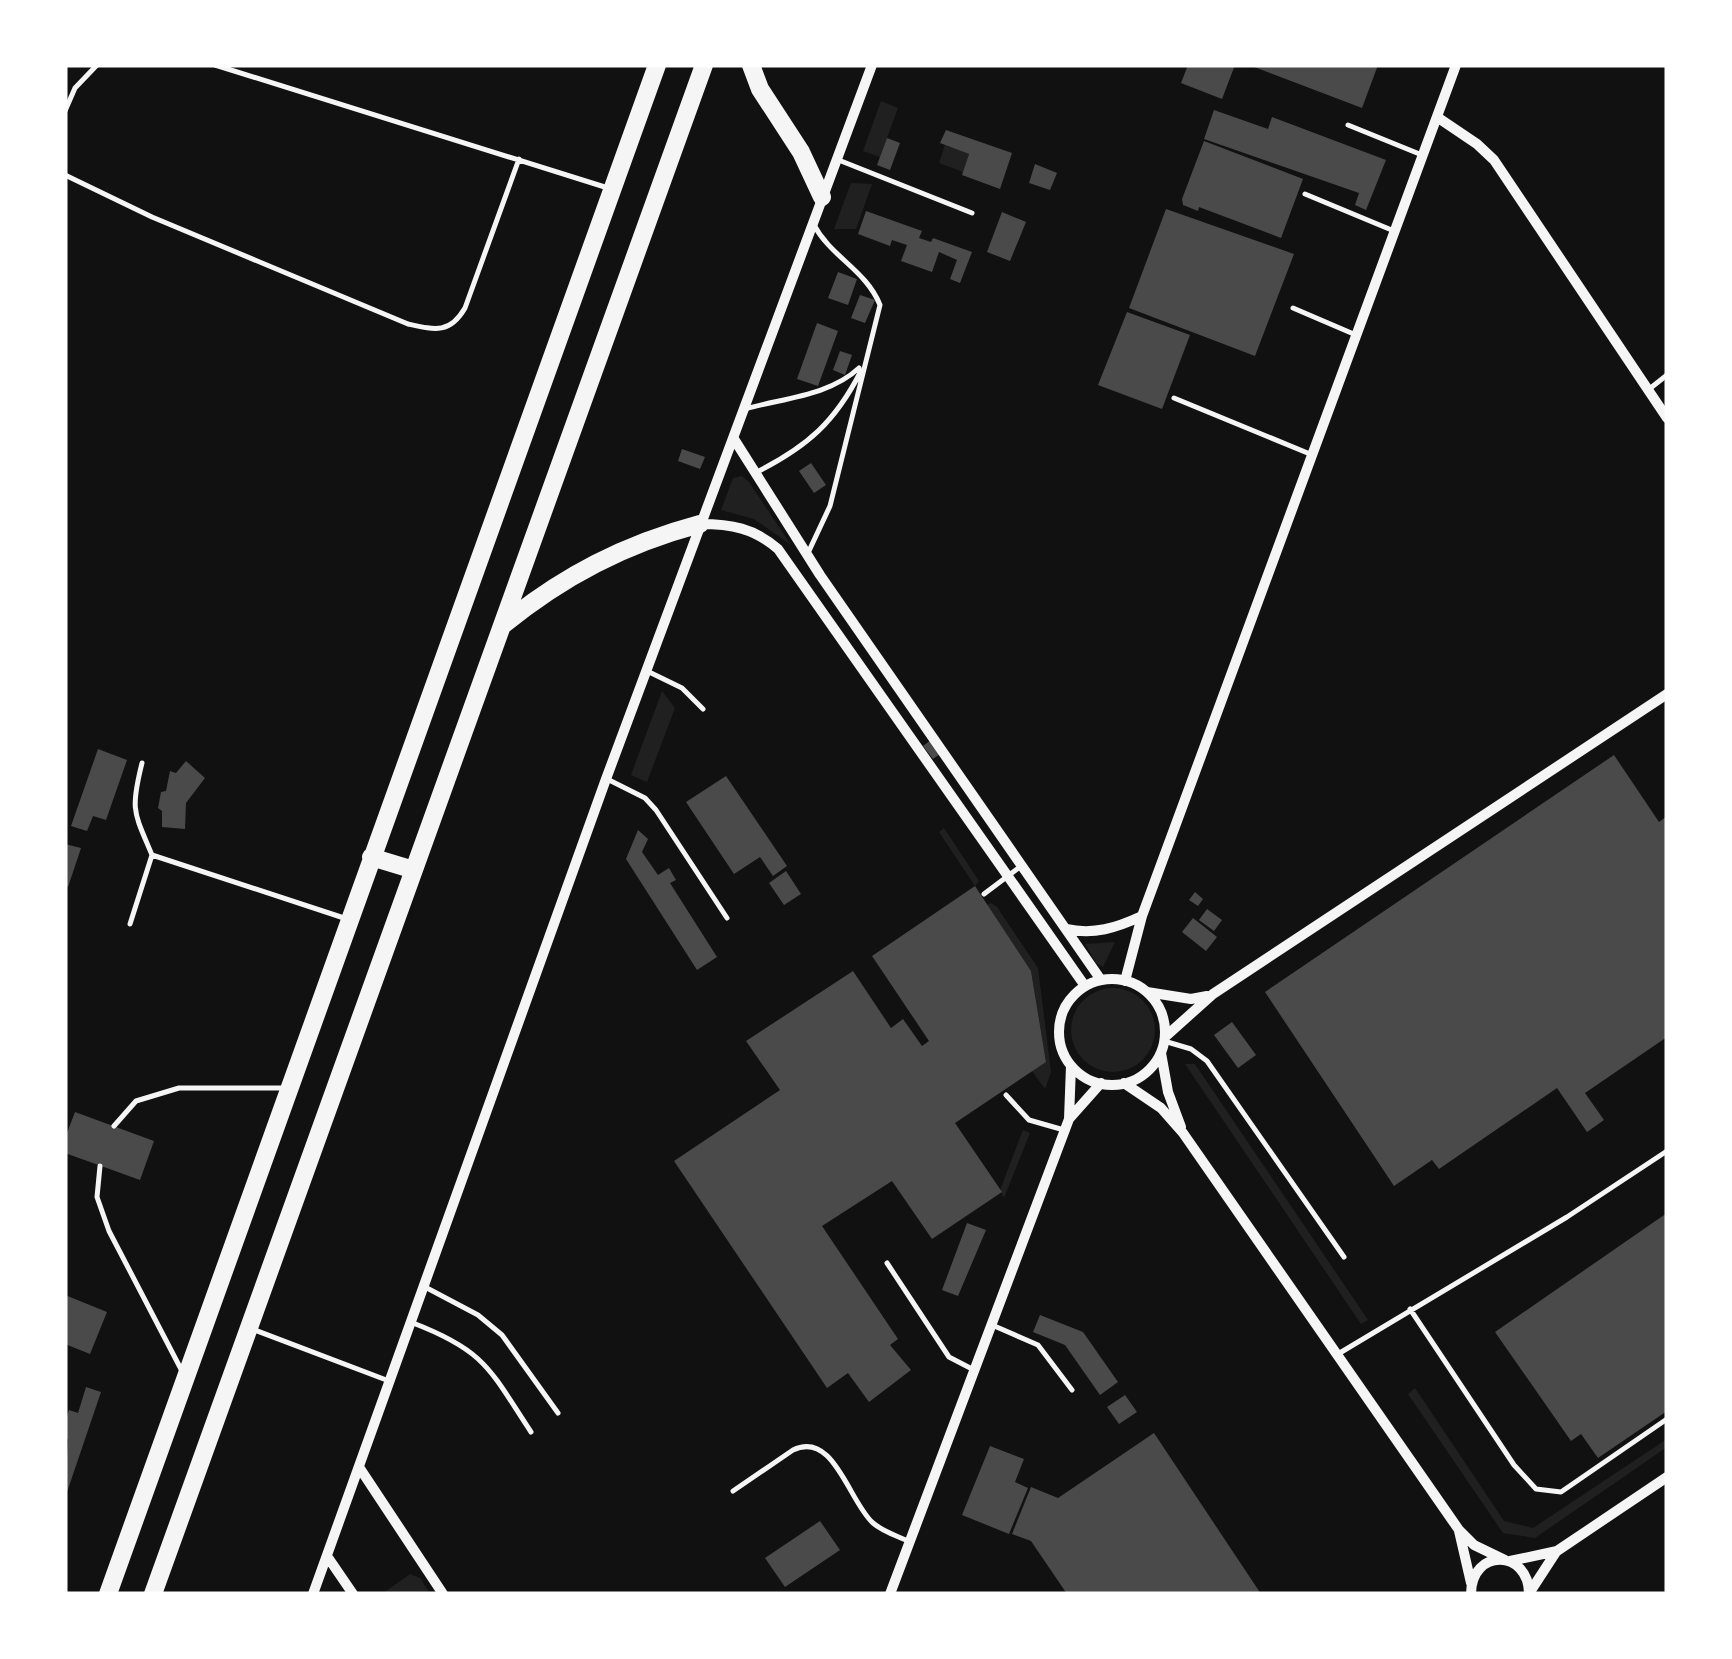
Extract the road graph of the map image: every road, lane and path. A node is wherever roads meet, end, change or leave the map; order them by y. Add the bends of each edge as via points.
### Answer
1 (98, 65) edge
2 (214, 65) edge
3 (657, 65) edge
4 (704, 65) edge
5 (751, 65) edge
6 (872, 65) edge
7 (1456, 65) edge
8 (65, 111) edge
9 (1437, 117) junction
10 (1348, 126) dead end
11 (1422, 155) junction
12 (519, 159) junction
13 (836, 159) junction
14 (65, 175) edge
15 (612, 190) junction
16 (1305, 194) dead end
17 (822, 198) junction
18 (972, 213) dead end
19 (812, 222) junction
20 (1394, 231) junction
21 (1293, 308) dead end
22 (1356, 335) junction
23 (865, 363) junction
24 (1667, 375) edge
25 (1648, 390) junction
26 (1174, 398) dead end
27 (745, 409) junction
28 (1667, 418) edge
29 (734, 439) junction
30 (1312, 454) junction
31 (754, 473) junction
32 (700, 524) junction
33 (807, 555) junction
34 (502, 625) junction
35 (647, 671) junction
36 (1667, 694) edge
37 (702, 709) dead end
38 (142, 764) dead end
39 (606, 779) junction
40 (152, 856) junction
41 (371, 857) junction
42 (1021, 866) junction
43 (414, 870) junction
44 (1009, 875) junction
45 (984, 894) dead end
46 (1142, 916) junction
47 (727, 918) dead end
48 (348, 920) junction
49 (130, 924) dead end
50 (1043, 924) junction
51 (1065, 928) junction
52 (1100, 980) junction
53 (1126, 981) junction
54 (1085, 986) junction
55 (1147, 992) junction
56 (1213, 994) junction
57 (1163, 1044) junction
58 (1070, 1063) junction
59 (1100, 1083) junction
60 (1124, 1083) junction
61 (288, 1088) junction
62 (1006, 1095) dead end
63 (1066, 1125) junction
64 (114, 1126) dead end
65 (1183, 1133) junction
66 (1667, 1151) edge
67 (100, 1166) dead end
68 (1344, 1257) dead end
69 (887, 1263) dead end
70 (424, 1286) junction
71 (1410, 1309) junction
72 (410, 1322) junction
73 (992, 1325) junction
74 (249, 1328) junction
75 (1335, 1355) junction
76 (974, 1370) junction
77 (185, 1376) junction
78 (389, 1381) junction
79 (1072, 1390) dead end
80 (558, 1412) dead end
81 (1667, 1419) edge
82 (531, 1432) dead end
83 (359, 1467) junction
84 (1667, 1477) edge
85 (734, 1491) dead end
86 (1459, 1530) junction
87 (910, 1542) junction
88 (1556, 1551) junction
89 (327, 1556) junction
90 (1508, 1561) junction
91 (1470, 1590) edge
92 (108, 1594) edge
93 (153, 1594) edge
94 (313, 1594) edge
95 (353, 1594) edge
96 (444, 1594) edge
97 (890, 1594) edge
98 (1529, 1594) edge

1 - 8 lane via 75,88
2 - 12 lane
3 - 15 highway
4 - 34 highway
5 - 17 highway
6 - 13 street
7 - 9 street
9 - 11 street
9 - 25 street via 1494,160
10 - 11 lane
11 - 20 street
12 - 14 lane via 465,308 447,329 432,330
12 - 15 lane
13 - 17 street
13 - 18 lane
15 - 41 highway
16 - 20 lane
17 - 19 street
19 - 23 lane via 873,286 880,304
19 - 27 street
20 - 22 street
21 - 22 lane
22 - 30 street
23 - 27 lane via 830,387
23 - 31 lane via 821,430
23 - 33 lane via 830,506
24 - 25 lane
25 - 28 street
26 - 30 lane
27 - 29 street
29 - 31 street
29 - 32 street
30 - 46 street
31 - 33 street
32 - 34 highway via 603,557
32 - 35 street
32 - 44 street via 738,526 778,548
33 - 42 street
34 - 43 highway
35 - 37 lane via 682,688
35 - 39 street
36 - 56 street
38 - 40 lane via 132,803
39 - 47 lane via 646,798
39 - 70 street
40 - 48 lane
40 - 49 lane
41 - 43 highway
41 - 48 highway
42 - 44 lane
42 - 51 street
43 - 74 highway
44 - 45 lane
44 - 50 street
46 - 51 street via 1114,929
46 - 53 street
48 - 61 highway
50 - 51 street
50 - 54 street
51 - 52 street
52 - 53 street
52 - 54 street
53 - 55 street
54 - 58 street via 1072,996 1059,1026
55 - 56 street
55 - 57 street via 1158,1005
56 - 57 street
57 - 60 street via 1152,1067
57 - 65 street via 1168,1092
57 - 68 lane via 1191,1049 1206,1061
58 - 59 street
58 - 63 street
59 - 60 street
59 - 63 street
60 - 65 street
61 - 64 lane via 180,1088 136,1101
61 - 77 highway
62 - 63 lane via 1029,1120
63 - 73 street
65 - 75 street
66 - 71 lane
67 - 77 lane via 97,1197 109,1231
69 - 76 lane via 949,1357
70 - 72 street
70 - 80 lane via 502,1335
71 - 75 lane
71 - 81 lane via 1536,1489 1561,1492
72 - 78 street
72 - 82 lane via 460,1342 485,1362
73 - 76 street
73 - 79 lane via 1038,1345
74 - 78 lane
74 - 93 highway
75 - 86 street
76 - 87 street
77 - 92 highway
78 - 83 street
83 - 89 street
83 - 96 street
84 - 88 street
85 - 87 lane via 793,1450 813,1446 829,1457 874,1524
86 - 90 street
86 - 91 street
87 - 97 street
88 - 90 street
88 - 98 street
89 - 94 street
89 - 95 street
90 - 91 street via 1482,1566
90 - 98 street via 1526,1574

